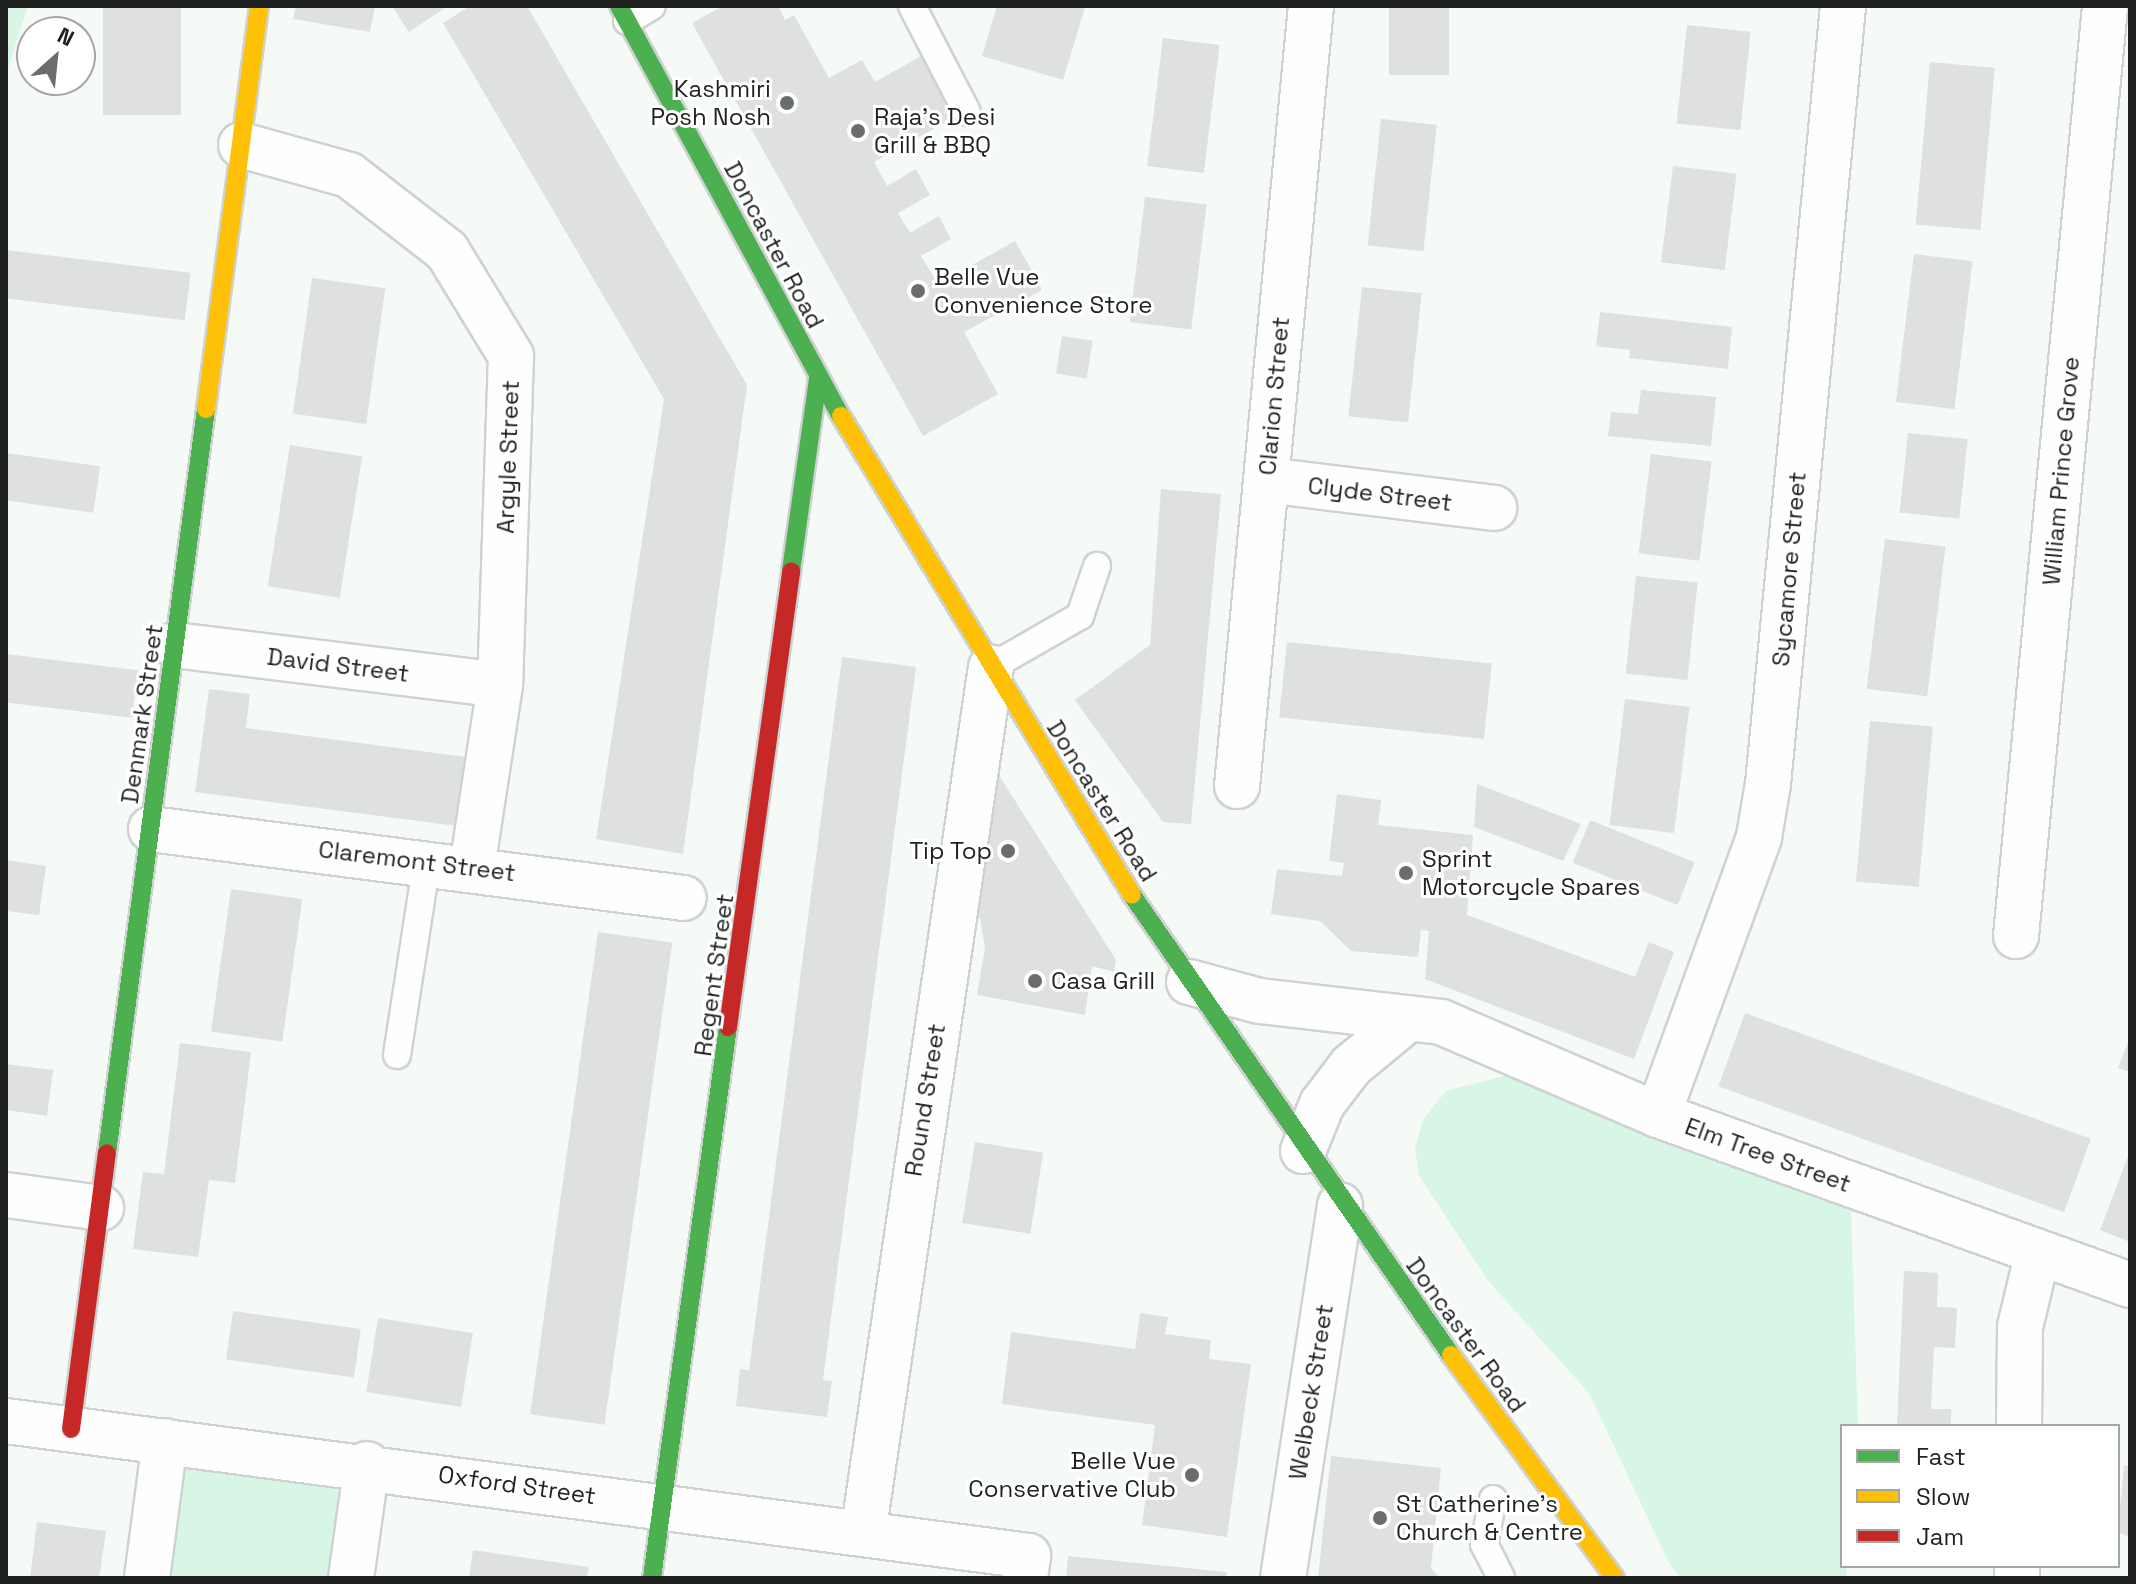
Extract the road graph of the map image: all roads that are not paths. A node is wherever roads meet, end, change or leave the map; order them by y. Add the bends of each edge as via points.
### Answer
1 (259, 6) edge
2 (652, 6) edge
3 (912, 6) edge
4 (1311, 6) edge
5 (1843, 6) edge
6 (2105, 6) edge
7 (623, 14) edge
8 (967, 112) dead end
9 (241, 145) junction
10 (818, 379) junction
11 (1267, 480) junction
12 (1494, 508) dead end
13 (1097, 566) dead end
14 (175, 645) junction
15 (991, 667) junction
16 (500, 685) junction
17 (1237, 786) dead end
18 (151, 829) junction
19 (427, 861) junction
20 (472, 867) junction
21 (684, 898) dead end
22 (2016, 936) dead end
23 (1189, 982) junction
24 (1409, 1018) junction
25 (397, 1055) dead end
26 (1658, 1115) junction
27 (1303, 1151) junction
28 (6, 1195) edge
29 (1340, 1205) junction
30 (101, 1208) junction
31 (2038, 1252) junction
32 (2130, 1285) edge
33 (6, 1421) edge
34 (2019, 1424) edge
35 (71, 1429) junction
36 (165, 1441) junction
37 (367, 1464) junction
38 (1493, 1499) dead end
39 (663, 1505) junction
40 (863, 1534) junction
41 (1026, 1567) edge
42 (147, 1578) edge
43 (351, 1578) edge
44 (652, 1578) edge
45 (1283, 1578) edge
46 (1501, 1578) edge
47 (1615, 1578) edge

1 - 9 main road, Denmark Street
2 - 7 lane
3 - 8 lane
4 - 11 street, Clarion Street
5 - 26 street, Sycamore Street via 1768,784 1759,837
6 - 22 street, William Prince Grove
7 - 10 main road, Doncaster Road
9 - 14 main road, Denmark Street
9 - 16 street, Argyle Street via 349,175 447,251 511,356
10 - 15 main road, Doncaster Road
10 - 39 main road, Regent Street
11 - 12 street, Clyde Street
11 - 17 street, Clarion Street
13 - 15 lane via 1080,616
14 - 16 street, David Street
14 - 18 main road, Denmark Street
15 - 23 main road, Doncaster Road
15 - 40 street, Round Street
16 - 20 street, Argyle Street
18 - 19 street, Claremont Street
18 - 30 main road, Denmark Street
19 - 20 street, Claremont Street
19 - 25 lane
20 - 21 street, Claremont Street
23 - 24 street, Elm Tree Street via 1260,1001
23 - 27 main road, Doncaster Road
24 - 26 street, Elm Tree Street via 1462,1030
24 - 27 street via 1351,1066 1322,1104
26 - 31 street, Elm Tree Street
27 - 29 main road, Doncaster Road
28 - 30 street
29 - 45 street, Welbeck Street
29 - 47 main road, Doncaster Road
30 - 35 main road, Denmark Street
31 - 32 street, Elm Tree Street
31 - 34 street via 2020,1327
33 - 35 street, Oxford Street
35 - 36 street, Oxford Street
36 - 37 street, Oxford Street
36 - 42 street
37 - 39 street, Oxford Street
37 - 43 street
38 - 46 lane via 1484,1544
39 - 40 street, Oxford Street
39 - 44 main road, Regent Street
40 - 41 street, Oxford Street

